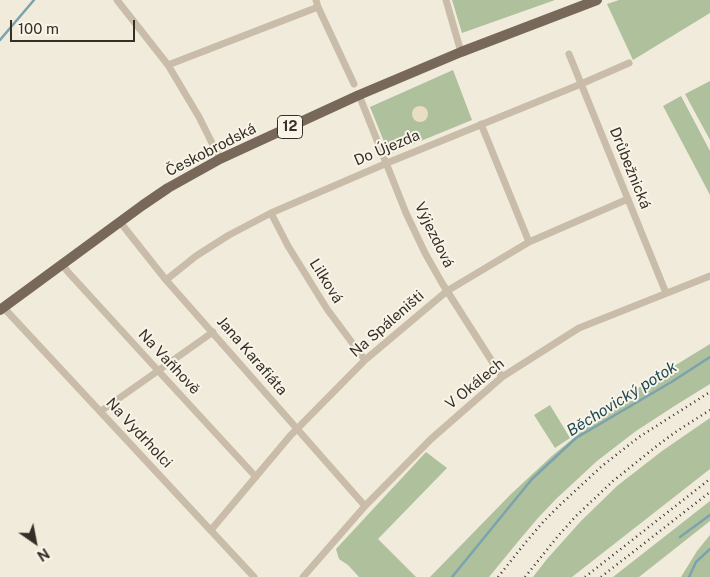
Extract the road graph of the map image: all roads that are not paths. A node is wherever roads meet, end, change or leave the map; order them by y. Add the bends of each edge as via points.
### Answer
1 (118, 0) edge
2 (446, 0) edge
3 (596, 0) edge
4 (317, 4) edge
5 (462, 52) junction
6 (569, 54) dead end
7 (629, 63) dead end
8 (168, 65) junction
9 (354, 84) dead end
10 (581, 84) junction
11 (359, 96) junction
12 (481, 124) junction
13 (220, 159) junction
14 (387, 163) junction
15 (628, 199) junction
16 (271, 213) junction
17 (120, 222) junction
18 (529, 242) junction
19 (62, 264) junction
20 (710, 276) edge
21 (166, 280) junction
22 (447, 291) junction
23 (666, 293) junction
24 (2, 309) edge
25 (213, 332) junction
26 (365, 360) junction
27 (158, 371) junction
28 (502, 377) junction
29 (101, 411) junction
30 (298, 429) junction
31 (256, 477) junction
32 (365, 506) junction
33 (211, 530) junction
34 (254, 577) edge
35 (303, 577) edge

1 - 8 street
2 - 5 street
3 - 5 main road, Českobrodská / 12
4 - 8 street
4 - 9 street
5 - 11 main road, Českobrodská / 12
6 - 10 street, Drůbežnická
7 - 10 street, Do Újezda
8 - 13 street via 200,117
10 - 12 street, Do Újezda
10 - 15 street, Drůbežnická
11 - 13 main road, Českobrodská / 12
11 - 14 street, Výjezdová
12 - 14 street, Do Újezda
12 - 18 street
13 - 17 main road, Českobrodská / 12 via 168,188
14 - 16 street, Do Újezda
14 - 22 street, Výjezdová via 406,213
15 - 18 street, Na Spáleništi
15 - 23 street, Drůbežnická
16 - 21 street, Do Újezda via 229,234
16 - 26 street, Lilková via 327,309
17 - 19 main road, Českobrodská / 12
17 - 21 street, Jana Karafiáta
18 - 22 street, Na Spáleništi
19 - 24 main road, Českobrodská / 12
19 - 27 street, Na Vaňhově
20 - 23 street, V Okálech
21 - 25 street, Jana Karafiáta
22 - 26 street, Na Spáleništi
22 - 28 street, Výjezdová
23 - 28 street, V Okálech via 579,328
24 - 29 street, Na Vydrholci
25 - 27 street
25 - 30 street, Jana Karafiáta
26 - 30 street, Na Spáleništi
27 - 29 street
27 - 31 street, Na Vaňhově
28 - 32 street, V Okálech via 431,439
29 - 33 street, Na Vydrholci
30 - 31 street, Na Spáleništi
30 - 32 street, Jana Karafiáta
31 - 33 street, Na Spáleništi
32 - 35 street, V Okálech
33 - 34 street, Na Vydrholci

